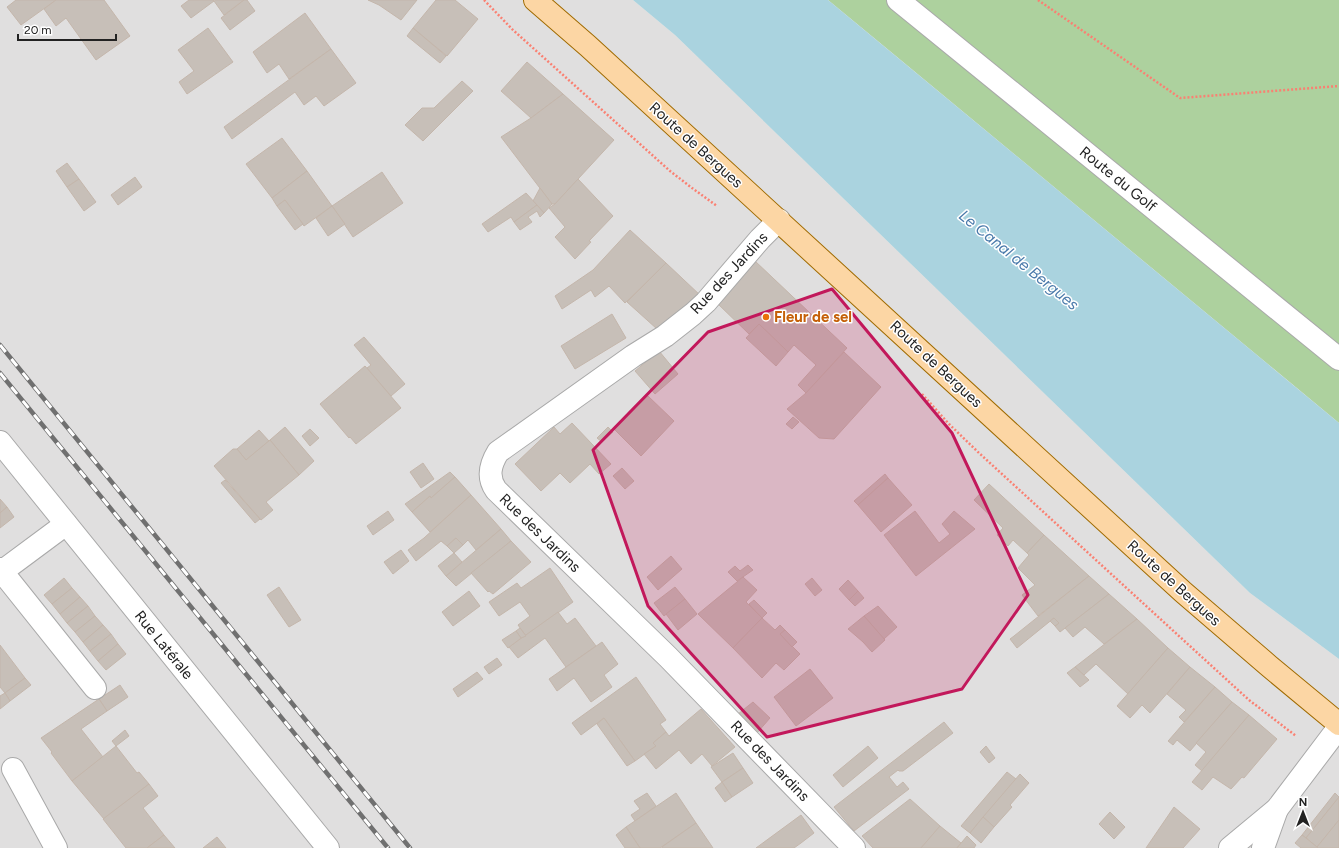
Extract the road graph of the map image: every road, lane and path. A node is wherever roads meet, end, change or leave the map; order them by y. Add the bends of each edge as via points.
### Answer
1 (484, 0) edge
2 (535, 0) edge
3 (898, 0) edge
4 (1038, 0) edge
5 (1339, 86) edge
6 (723, 210) dead end
7 (779, 220) junction
8 (1339, 359) edge
9 (918, 389) dead end
10 (0, 442) edge
11 (66, 524) junction
12 (1, 571) edge
13 (95, 688) dead end
14 (1339, 725) edge
15 (1319, 752) junction
16 (13, 769) dead end
17 (1250, 845) edge
18 (56, 848) edge
19 (328, 848) edge
20 (854, 848) edge

1 - 6 path via 513,30 670,171
2 - 7 main road, Route de Bergues
3 - 8 street, Route du Golf
4 - 5 path via 1180,98
7 - 14 main road, Route de Bergues via 1183,592
7 - 20 street, Rue des Jardins via 706,302 665,336 498,452 491,467 490,478 501,496 679,667
9 - 15 path via 974,449 1215,669 1278,723
10 - 11 street, Rue Latérale
11 - 12 street
11 - 19 street, Rue Latérale
12 - 13 street
14 - 15 street
15 - 17 street
16 - 18 street

